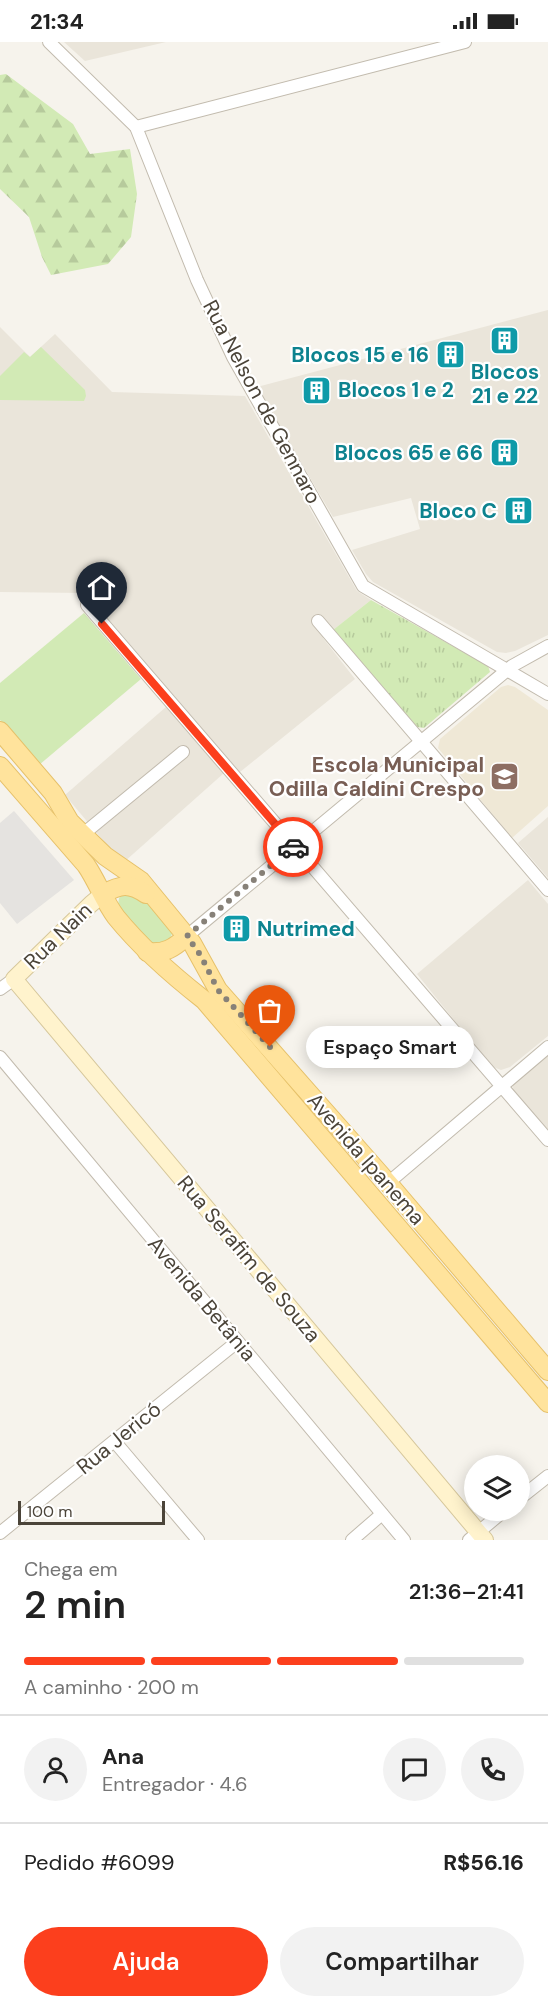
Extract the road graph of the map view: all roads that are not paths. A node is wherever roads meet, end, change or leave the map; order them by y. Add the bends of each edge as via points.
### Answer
1 (49, 42) edge
2 (465, 42) edge
3 (136, 127) junction
4 (87, 605) dead end
5 (318, 621) dead end
6 (548, 646) edge
7 (507, 670) junction
8 (548, 694) edge
9 (0, 730) edge
10 (420, 741) junction
11 (183, 752) dead end
12 (0, 766) edge
13 (82, 835) junction
14 (294, 846) junction
15 (548, 890) edge
16 (103, 894) junction
17 (172, 917) junction
18 (187, 936) junction
19 (147, 951) junction
20 (4, 983) edge
21 (548, 1047) edge
22 (0, 1057) edge
23 (502, 1086) junction
24 (548, 1140) edge
25 (388, 1183) junction
26 (237, 1342) junction
27 (548, 1371) edge
28 (548, 1403) edge
29 (115, 1442) junction
30 (548, 1476) edge
31 (530, 1490) edge
32 (382, 1514) junction
33 (494, 1521) edge
34 (0, 1533) edge
35 (477, 1537) edge
36 (198, 1540) edge
37 (352, 1540) edge
38 (404, 1540) edge

1 - 3 street, Rua Nelson de Gennaro
2 - 3 street
3 - 7 street, Rua Nelson de Gennaro via 197,280 233,357 363,586
4 - 14 street
5 - 10 street
6 - 7 street
7 - 8 street, Rua Nelson de Gennaro
7 - 10 street
9 - 13 main road, Avenida Ipanema
10 - 14 street
10 - 15 street
11 - 13 street
12 - 16 main road, Avenida Ipanema via 86,865
13 - 17 main road, Avenida Ipanema via 141,881
14 - 18 street
14 - 23 street
16 - 17 main road via 120,886 136,887
16 - 19 main road, Avenida Ipanema via 115,915
16 - 20 street, Rua Nain
17 - 18 main road, Avenida Ipanema
18 - 19 main road via 170,950
18 - 25 main road, Avenida Ipanema via 218,990
19 - 28 main road, Avenida Ipanema via 204,1000
20 - 35 street, Rua Serafim de Souza
21 - 23 street
22 - 26 street, Avenida Betânia
23 - 24 street
23 - 25 street
25 - 27 main road, Avenida Ipanema
26 - 29 street, Rua Jericó
26 - 32 street, Avenida Betânia
29 - 34 street, Rua Jericó
29 - 36 street
30 - 31 street
32 - 37 street
32 - 38 street, Avenida Betânia
33 - 35 street

